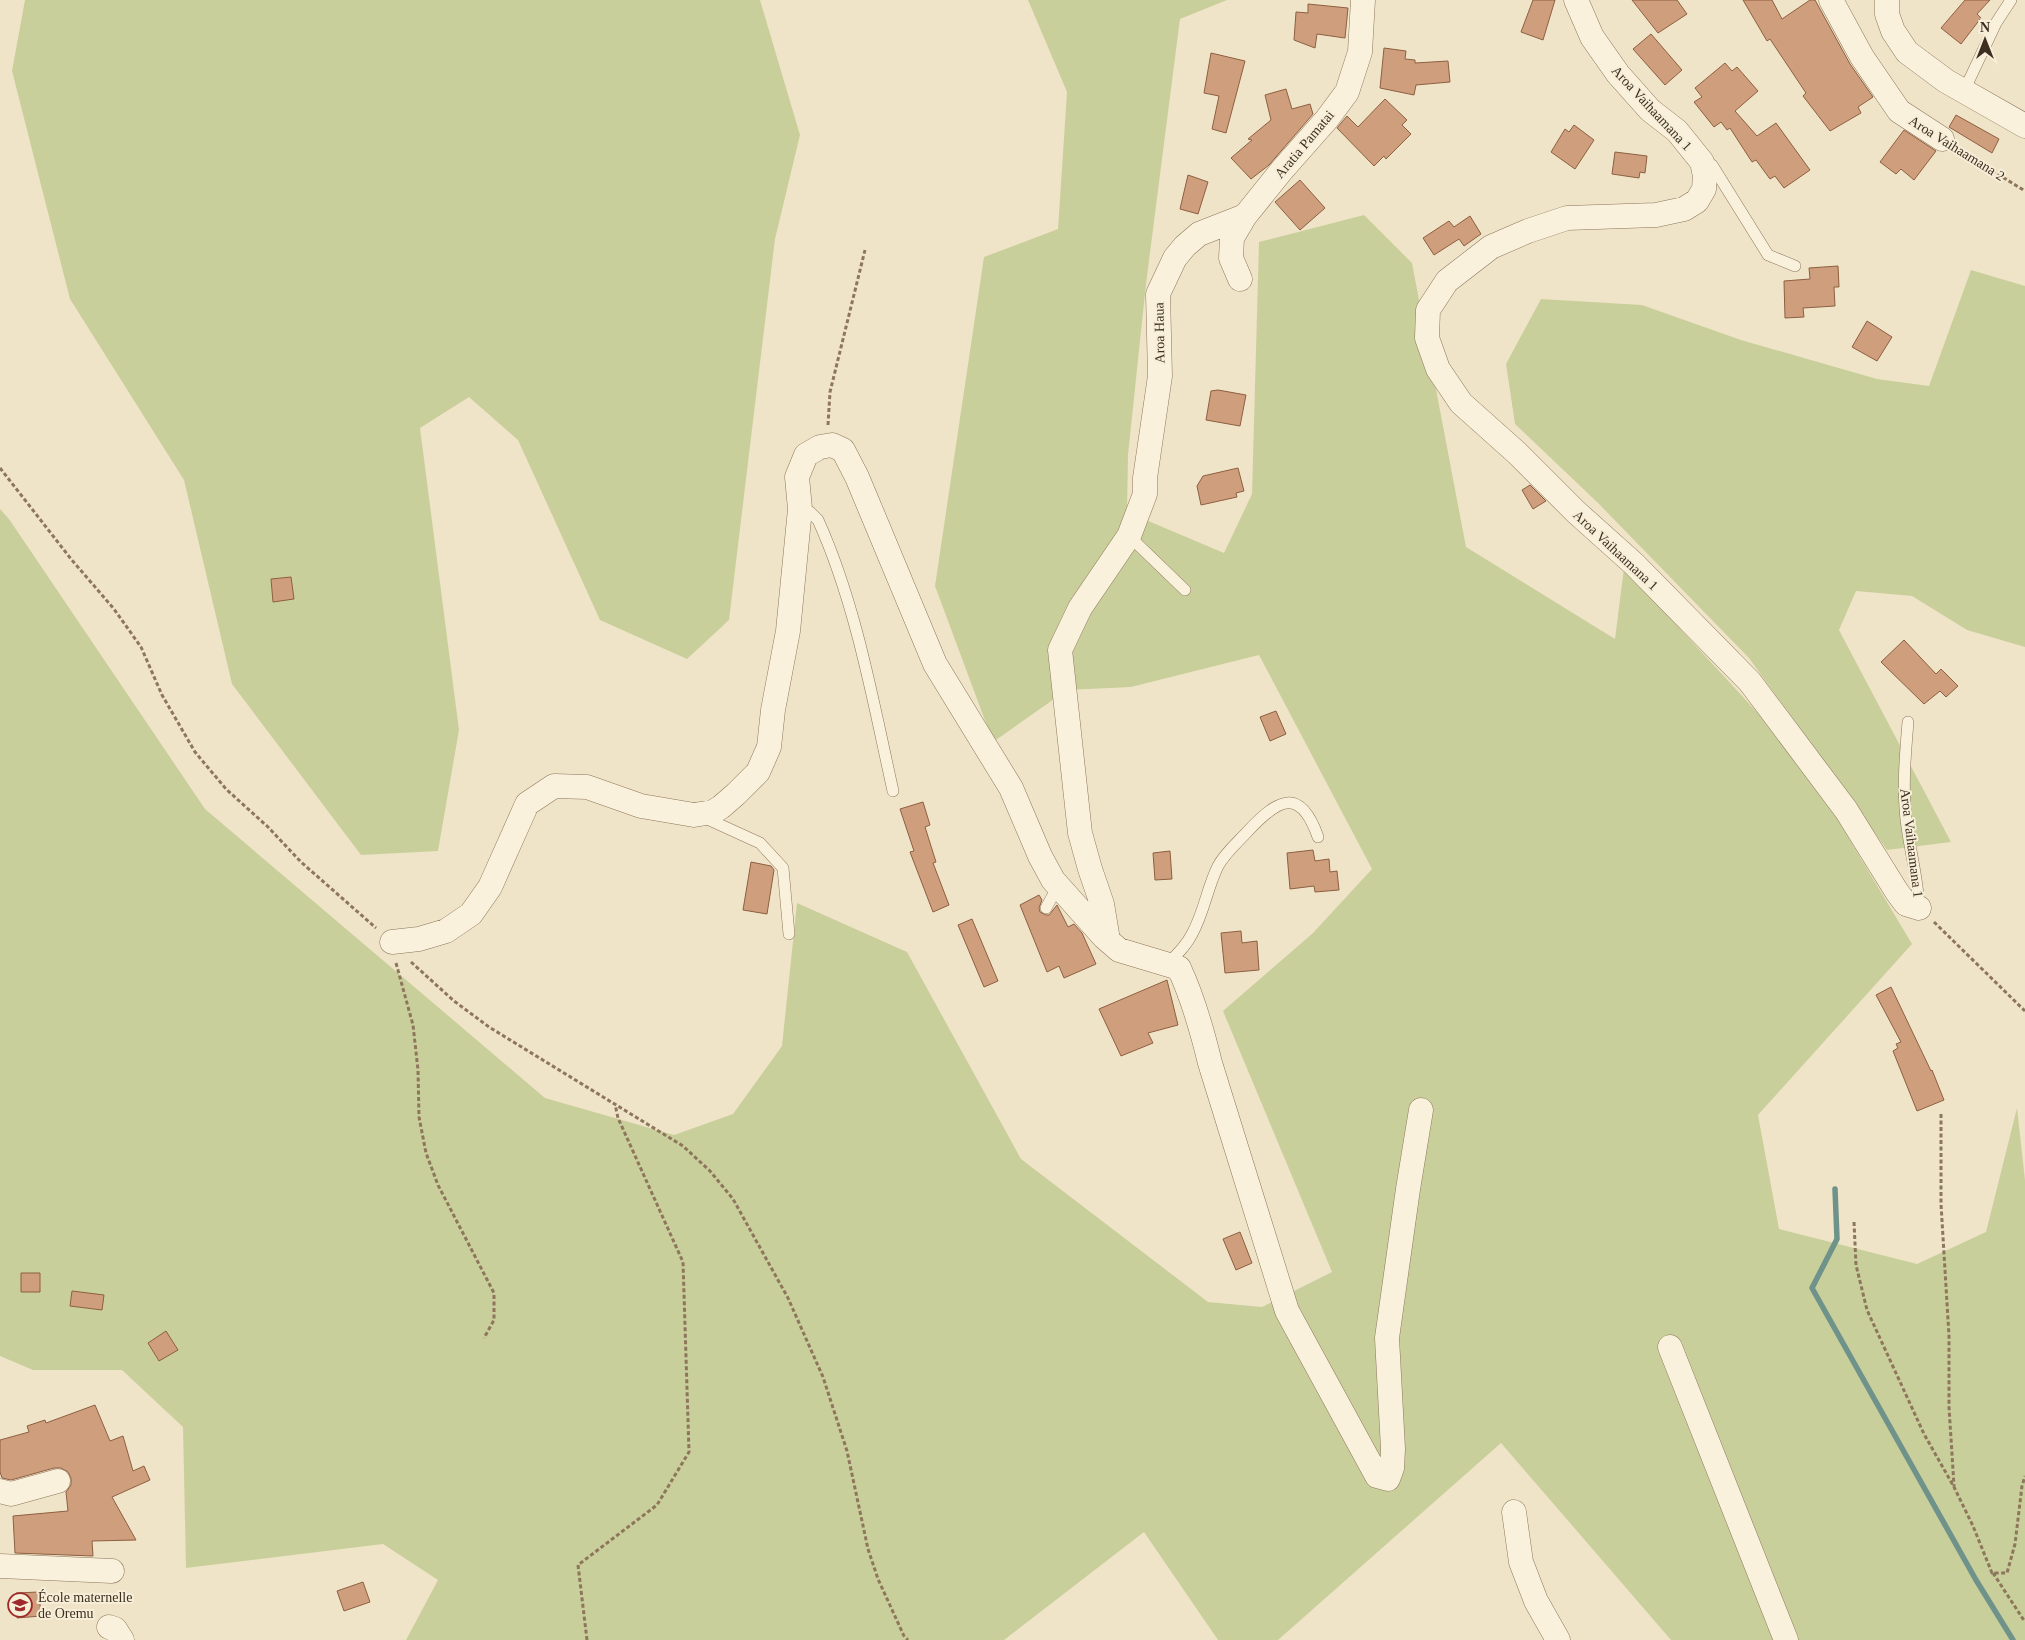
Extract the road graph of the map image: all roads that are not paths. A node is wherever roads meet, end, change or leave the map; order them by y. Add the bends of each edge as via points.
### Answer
1 (1363, 0) edge
2 (1576, 0) edge
3 (1831, 0) edge
4 (1887, 0) edge
5 (2011, 0) edge
6 (1964, 91) junction
7 (2025, 126) edge
8 (1942, 139) road end
9 (1702, 162) junction
10 (1245, 216) junction
11 (1795, 266) dead end
12 (1240, 279) dead end
13 (800, 509) junction
14 (1129, 536) junction
15 (1185, 590) dead end
16 (1908, 722) dead end
17 (892, 791) dead end
18 (697, 815) junction
19 (1318, 837) dead end
20 (1058, 886) junction
21 (1046, 908) dead end
22 (1919, 908) joint
23 (789, 934) dead end
24 (391, 940) road end
25 (1108, 941) junction
26 (1168, 963) junction
27 (1421, 1110) dead end
28 (1670, 1347) dead end
29 (58, 1481) dead end
30 (0, 1491) edge
31 (1514, 1512) dead end
32 (0, 1566) edge
33 (112, 1571) dead end
34 (1558, 1640) edge
35 (1786, 1640) edge

1 - 10 street, Aratia Pamatai via 1360,52 1347,92
2 - 9 street, Aroa Vaihaamana 1 via 1592,37 1618,74 1650,110 1677,131
3 - 8 street, Aroa Vaihaamana 2 via 1862,57 1899,111
4 - 6 street via 1887,14 1893,31 1907,52
5 - 6 lane via 1996,23
6 - 7 street
9 - 11 lane, Aroa Vaihaamana 1 via 1712,165 1768,255
9 - 22 street, Aroa Vaihaamana 1 via 1704,189 1698,201 1684,209 1656,215 1567,218 1491,247 1447,281 1428,310 1427,338 1438,369 1461,403 1634,564 1750,682 1846,810 1889,882 1906,904
10 - 12 street, Aratia Pamatai via 1232,238 1231,258
10 - 14 street, Aroa Haua via 1200,234 1184,246 1158,294 1160,376 1145,494
13 - 17 lane via 810,512 818,520 842,582 877,717
13 - 18 street via 788,631 768,747 758,772 736,794 713,812
13 - 20 street via 798,477 806,455 827,445 843,450 935,664 1011,788 1040,856
14 - 15 lane
14 - 25 street, Aroa Haua via 1080,608 1060,650 1080,832 1102,904
16 - 22 lane, Aroa Vaihaamana 1 via 1904,790
18 - 23 lane via 760,843 782,868
18 - 24 street via 642,806 587,787 554,786 528,804 490,887 471,914 446,931 419,939
19 - 26 lane via 1303,808 1291,803 1278,805 1266,812 1219,865 1194,932 1184,949
20 - 21 lane
20 - 25 street
25 - 26 street via 1119,950
26 - 27 street via 1179,968 1203,1032 1287,1311 1376,1476 1388,1479 1393,1449 1387,1338
28 - 35 street
29 - 30 street via 11,1494
31 - 34 street via 1521,1562 1536,1602
32 - 33 street

